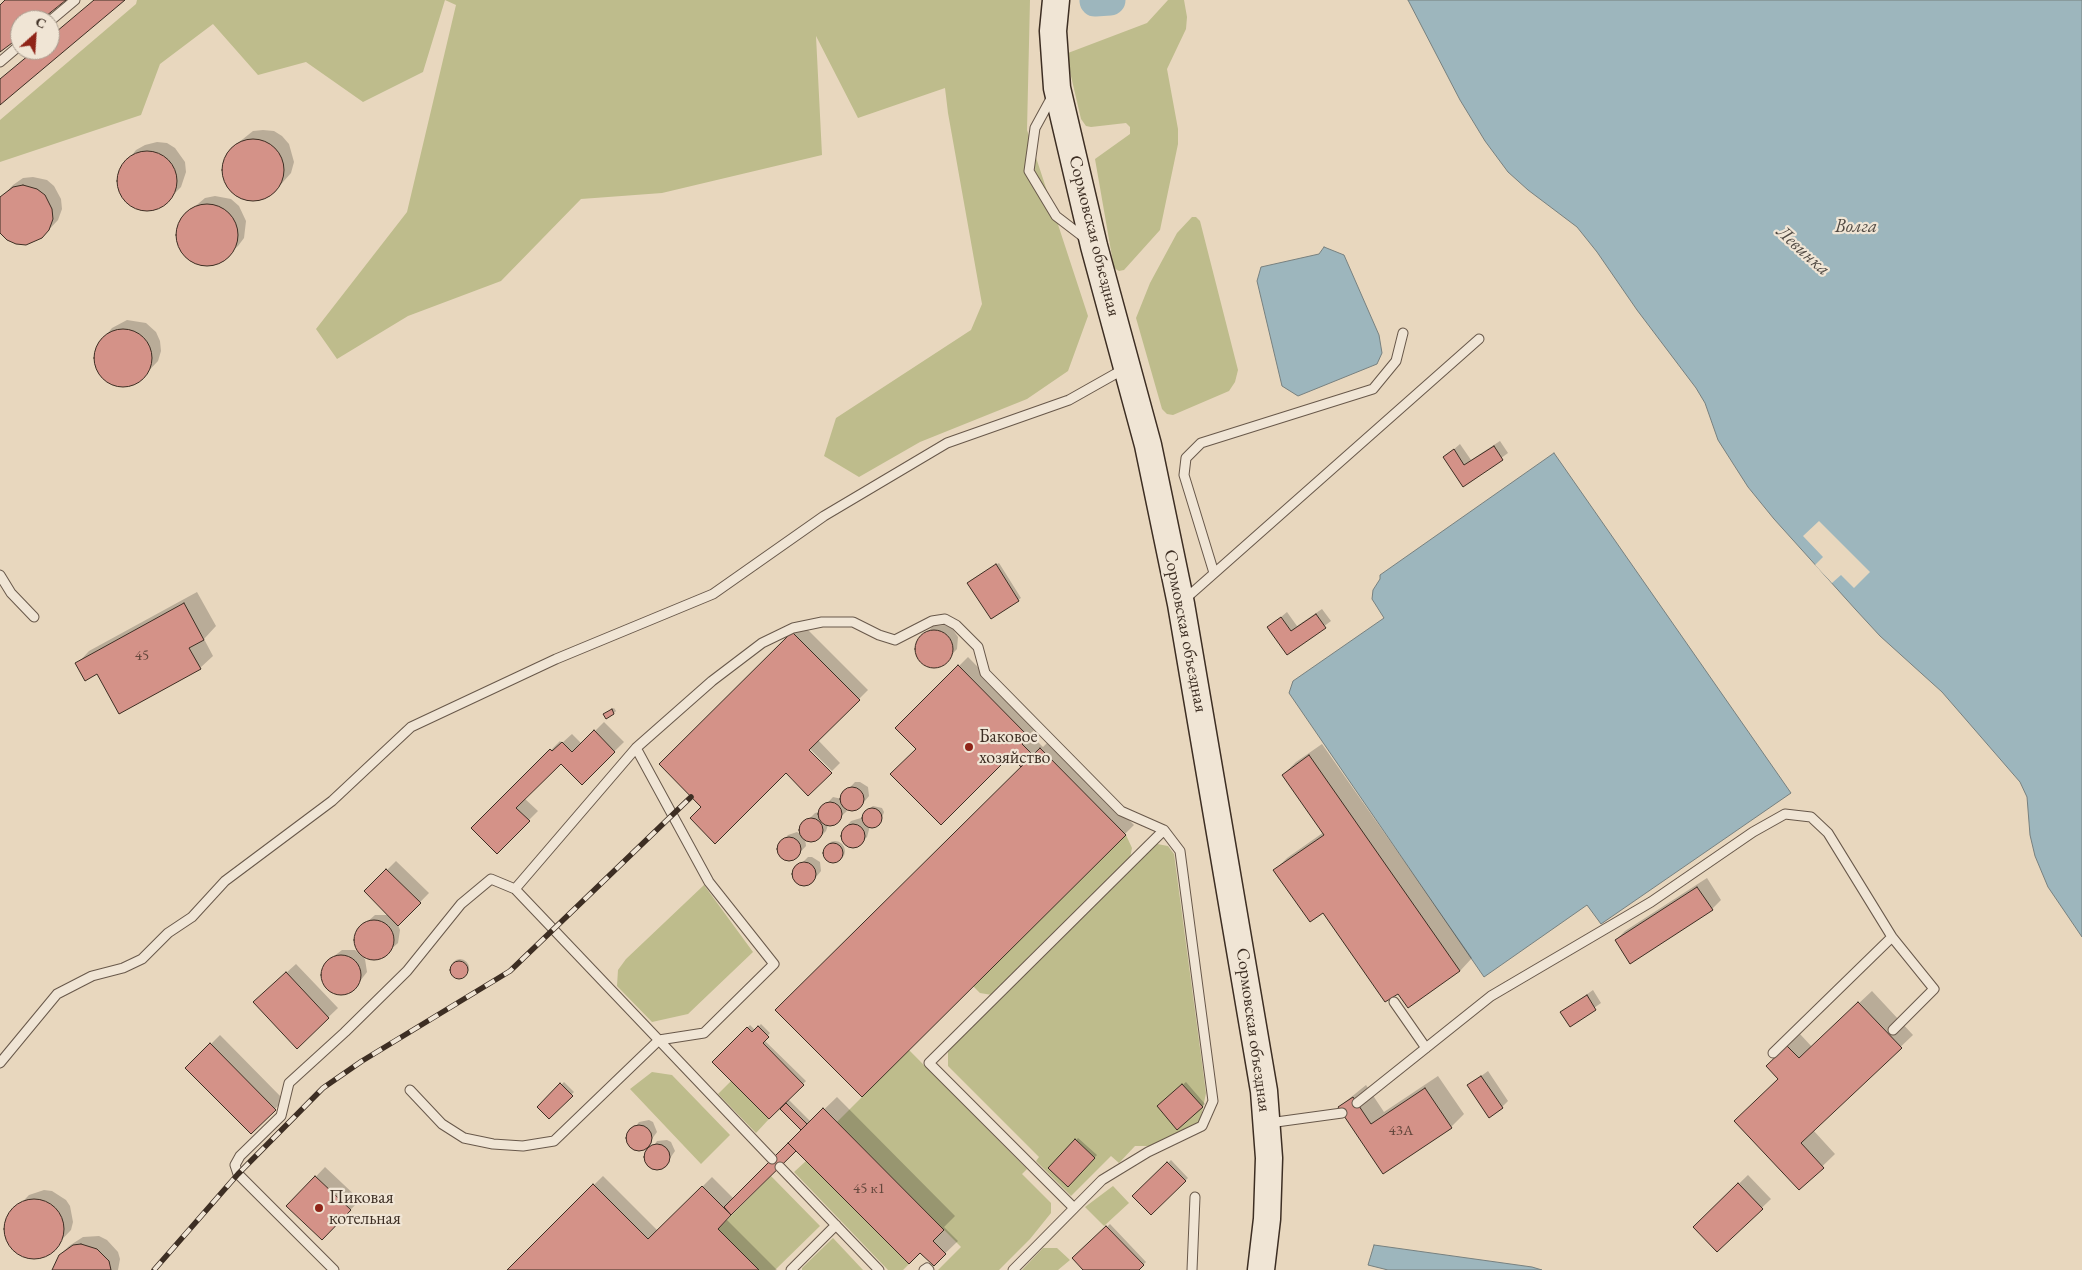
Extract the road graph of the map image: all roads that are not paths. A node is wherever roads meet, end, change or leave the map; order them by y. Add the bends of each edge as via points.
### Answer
1 (75, 0) edge
2 (1056, 0) edge
3 (60, 12) edge
4 (10, 54) edge
5 (0, 62) edge
6 (1057, 88) junction
7 (1094, 246) junction
8 (1403, 333) dead end
9 (1479, 339) dead end
10 (1128, 366) junction
11 (1214, 573) junction
12 (0, 575) edge
13 (1180, 604) junction
14 (34, 616) dead end
15 (636, 748) junction
16 (1164, 830) junction
17 (515, 888) junction
18 (1892, 938) junction
19 (1394, 1002) dead end
20 (1893, 1030) dead end
21 (660, 1040) junction
22 (1426, 1048) junction
23 (1773, 1053) dead end
24 (0, 1063) edge
25 (410, 1090) dead end
26 (1357, 1103) dead end
27 (1342, 1113) dead end
28 (1266, 1124) junction
29 (772, 1159) dead end
30 (780, 1167) dead end
31 (1195, 1197) dead end
32 (1074, 1208) junction
33 (836, 1225) junction
34 (334, 1270) edge
35 (791, 1270) edge
36 (879, 1270) edge
37 (924, 1270) edge
38 (929, 1270) edge
39 (1012, 1270) edge
40 (1192, 1270) edge
41 (1261, 1270) edge

1 - 3 lane
2 - 6 street, Сормовская объездная via 1053,31
4 - 5 lane
6 - 7 street, Сормовская объездная
6 - 7 lane via 1035,128 1029,171 1056,216
7 - 10 street, Сормовская объездная
8 - 11 lane via 1396,361 1373,389 1200,443 1186,458 1184,475
9 - 11 lane
10 - 13 street, Сормовская объездная via 1148,445
10 - 24 lane via 1068,400 947,443 824,516 714,594 556,659 410,727 332,802 225,881 192,917 168,933 142,959 92,976 57,994
11 - 13 lane
12 - 14 lane via 11,593
13 - 28 street, Сормовская объездная via 1261,1071
15 - 16 lane via 712,681 762,643 793,628 822,622 853,622 895,640 932,621 946,619 978,647 985,674 1122,811
15 - 17 lane
15 - 21 lane via 709,882 774,964 704,1033
16 - 32 lane via 1180,851 1213,1100 1202,1126 1148,1152 1102,1180
16 - 32 lane via 929,1063
17 - 21 lane
17 - 34 lane via 492,879 461,904 407,971 289,1083 280,1116 235,1165 238,1174
18 - 20 lane via 1934,990
18 - 22 lane via 1828,832 1811,817 1784,814 1651,902 1491,996
18 - 23 lane
19 - 22 lane
21 - 25 lane via 554,1141 523,1146 464,1138 442,1124
21 - 29 lane
22 - 26 lane
27 - 28 lane
28 - 41 street, Сормовская объездная via 1269,1158
30 - 33 lane
31 - 40 lane
32 - 39 lane
33 - 35 lane
33 - 36 lane
37 - 38 lane

